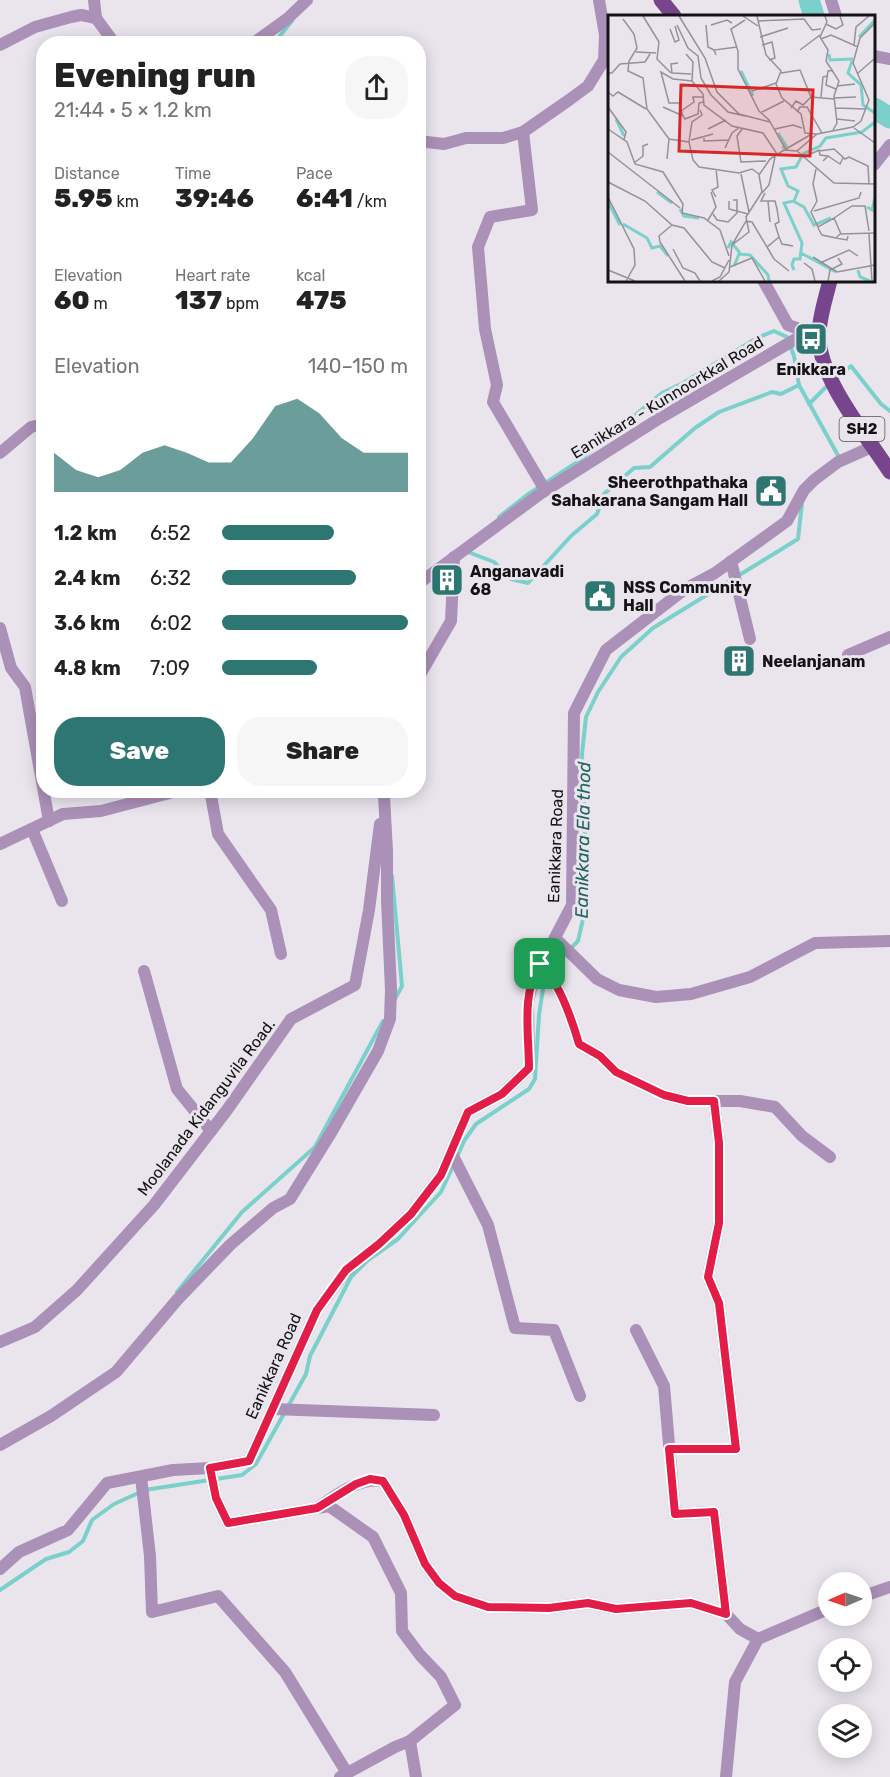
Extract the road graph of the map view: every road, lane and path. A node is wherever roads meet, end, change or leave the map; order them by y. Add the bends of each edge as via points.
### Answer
1 (94, 0) edge
2 (307, 0) edge
3 (599, 0) edge
4 (605, 0) edge
5 (661, 0) edge
6 (831, 0) edge
7 (612, 15) edge
8 (673, 15) edge
9 (836, 15) edge
10 (96, 18) junction
11 (109, 36) edge
12 (263, 36) edge
13 (0, 45) edge
14 (875, 56) edge
15 (890, 59) edge
16 (523, 132) junction
17 (426, 142) edge
18 (890, 145) edge
19 (875, 163) edge
20 (764, 282) edge
21 (829, 282) edge
22 (814, 333) junction
23 (36, 426) edge
24 (874, 446) junction
25 (0, 453) edge
26 (890, 472) edge
27 (545, 490) junction
28 (458, 554) junction
29 (731, 561) junction
30 (426, 578) edge
31 (0, 628) edge
32 (890, 637) edge
33 (750, 639) dead end
34 (848, 655) dead end
35 (426, 664) edge
36 (36, 748) edge
37 (45, 798) edge
38 (151, 798) edge
39 (211, 798) edge
40 (383, 798) edge
41 (384, 798) edge
42 (49, 821) junction
43 (32, 829) junction
44 (0, 844) edge
45 (62, 901) dead end
46 (890, 941) edge
47 (559, 942) junction
48 (281, 954) dead end
49 (540, 964) junction
50 (144, 971) dead end
51 (714, 1101) junction
52 (211, 1131) junction
53 (451, 1152) junction
54 (830, 1157) dead end
55 (636, 1330) dead end
56 (0, 1342) edge
57 (580, 1396) dead end
58 (273, 1409) junction
59 (434, 1415) dead end
60 (0, 1445) edge
61 (669, 1449) junction
62 (212, 1476) junction
63 (141, 1477) junction
64 (317, 1508) junction
65 (0, 1569) edge
66 (890, 1587) edge
67 (872, 1594) edge
68 (818, 1613) edge
69 (726, 1614) junction
70 (758, 1639) junction
71 (410, 1741) junction
72 (343, 1775) edge
73 (416, 1777) edge
74 (726, 1777) edge

1 - 10 street
2 - 12 street
3 - 16 street via 604,60 588,86
4 - 7 street
5 - 8 main road
6 - 9 street
10 - 11 street
10 - 13 street via 81,15 35,27
14 - 15 street
16 - 17 street via 503,138
16 - 27 street via 532,210 490,217 478,247 485,329 497,385 493,402
18 - 19 street
20 - 22 street via 788,325
21 - 22 main road, SH2
22 - 24 main road, SH2 via 831,381
22 - 27 street, Eanikkara - Kunnoorkkal Road via 782,347 660,418
23 - 25 street
24 - 26 main road, SH2
24 - 29 street, Eanikkara Road via 844,459 804,490 787,521
27 - 28 street, Eanikkara - Kunnoorkkal Road
28 - 30 street, Eanikkara - Kunnoorkkal Road
28 - 35 street via 451,621
29 - 33 street
29 - 47 street, Eanikkara Road via 685,589 606,650 574,713 572,905
31 - 36 street via 11,668 25,687
32 - 34 street
37 - 42 street
38 - 42 street via 101,811 63,814
39 - 48 street via 218,834 271,910
40 - 52 street, Moolanada Kidanguvila Road. via 356,985 291,1019
41 - 60 street via 390,1019 378,1051 332,1131 290,1199 273,1208 230,1245 116,1372
42 - 43 street
43 - 44 street
43 - 45 street
46 - 47 street via 815,943 750,977 691,994 656,997 619,990 597,979
47 - 49 street, Eanikkara Road
49 - 51 street via 561,997 579,1044 600,1056 616,1072 664,1095 688,1101
49 - 53 street, Eanikkara Road via 534,972 528,1003 529,1068 502,1094 468,1112
50 - 52 street via 177,1089
51 - 54 street via 775,1107 802,1136
51 - 61 street via 719,1143 719,1223 708,1277 719,1303 736,1449
52 - 56 street, Moolanada Kidanguvila Road. via 154,1205 77,1290 35,1327
53 - 57 street via 488,1225 515,1328 554,1330
53 - 58 street, Eanikkara Road via 441,1175 411,1214 346,1270 317,1310
55 - 61 street via 664,1386
58 - 59 street
58 - 62 street, Eanikkara Road via 249,1461
61 - 69 street via 675,1514 714,1512
62 - 63 street, Eanikkara Road via 173,1470
62 - 64 street via 216,1498 228,1523
63 - 65 street, Eanikkara Road via 107,1483 68,1530 20,1552
63 - 72 street via 152,1612 218,1596 285,1672
64 - 69 street via 356,1484 370,1479 383,1481 404,1515 425,1564 439,1583 455,1596 488,1607 549,1608 588,1603 616,1609 691,1603
64 - 71 street via 329,1506 373,1538 401,1593 402,1630 441,1677 455,1706
66 - 67 street
68 - 70 street
69 - 70 street via 740,1629
70 - 74 street via 735,1682
71 - 72 street
71 - 73 street

